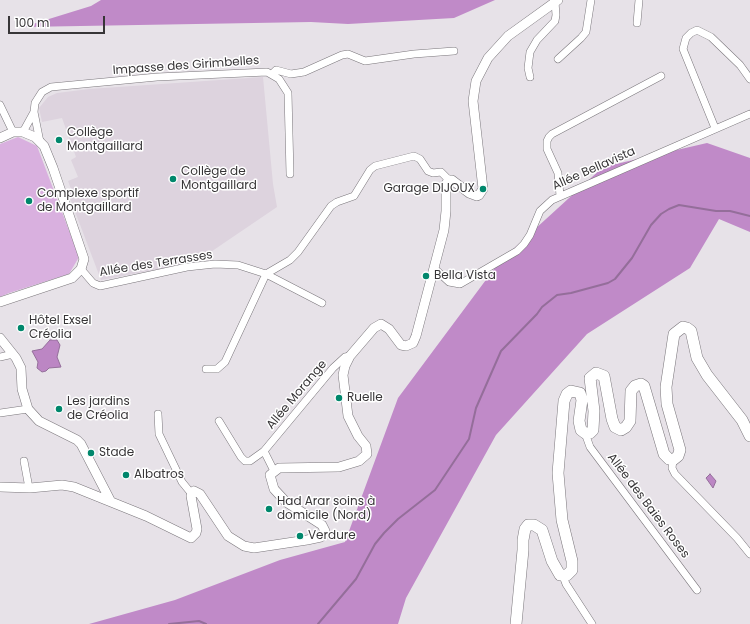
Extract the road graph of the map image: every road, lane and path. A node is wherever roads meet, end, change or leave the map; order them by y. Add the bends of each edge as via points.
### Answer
1 (591, 0) edge
2 (639, 0) edge
3 (557, 1) edge
4 (636, 24) dead end
5 (454, 51) dead end
6 (558, 59) dead end
7 (272, 74) junction
8 (661, 76) dead end
9 (530, 77) dead end
10 (750, 79) edge
11 (0, 105) edge
12 (34, 112) junction
13 (750, 114) edge
14 (715, 128) junction
15 (13, 132) junction
16 (23, 132) junction
17 (0, 138) edge
18 (40, 142) junction
19 (290, 174) dead end
20 (449, 180) junction
21 (560, 196) junction
22 (434, 268) junction
23 (81, 269) junction
24 (266, 274) junction
25 (0, 302) edge
26 (322, 303) dead end
27 (0, 338) edge
28 (13, 354) junction
29 (350, 356) junction
30 (0, 357) edge
31 (206, 369) dead end
32 (28, 409) junction
33 (0, 413) edge
34 (158, 414) dead end
35 (219, 421) dead end
36 (585, 433) junction
37 (750, 436) edge
38 (264, 451) junction
39 (673, 460) junction
40 (24, 461) dead end
41 (274, 471) junction
42 (0, 487) edge
43 (29, 488) junction
44 (192, 493) junction
45 (110, 500) junction
46 (750, 554) edge
47 (563, 576) junction
48 (697, 590) dead end
49 (516, 624) edge
50 (592, 624) edge

1 - 6 street via 586,32
2 - 4 street
3 - 9 street via 555,21 537,40 530,52
3 - 20 street via 508,36 488,58 476,81 472,101 482,192 473,196 459,184
5 - 7 street via 365,61 348,54 304,72 291,74 276,70
7 - 12 street, Impasse des Girimbelles via 267,72 157,77 51,87 36,99
7 - 19 street, Impasse des Girimbelles via 280,80 288,93
8 - 21 street via 549,137 547,149 558,173
10 - 14 street via 728,53 706,34 697,30 686,38 683,49
11 - 15 street
12 - 16 street, Impasse des Girimbelles
12 - 18 street
13 - 14 street, Allée Bellavista
14 - 21 street, Allée Bellavista
15 - 16 street
15 - 17 street
16 - 18 street
18 - 23 street via 51,163 84,253
20 - 22 street via 446,186 446,220
20 - 24 street via 442,172 428,171 420,159 414,156 380,163 370,170 354,196 331,206 290,260
21 - 22 street, Allée Bellavista via 540,211 530,235 517,251 460,284 449,282
22 - 29 street via 413,343 406,346 401,344 389,329 381,324 374,328
23 - 24 street, Allée des Terrasses via 93,283 100,286 187,267 215,264 238,265
23 - 25 street via 72,278
24 - 26 street, Allée des Terrasses
24 - 31 street via 225,362 216,369
27 - 28 street
28 - 30 street
28 - 32 street via 21,368 22,389
29 - 38 street, Allée Morange via 333,368
29 - 41 street via 343,374 346,409 354,429 366,446 367,454 359,461 339,467 280,468
32 - 33 street
32 - 45 street via 39,421 81,444
34 - 44 street via 159,434 182,482
35 - 38 street, Allée Morange via 245,461 250,461
36 - 39 main road via 593,430 594,412 590,378 596,373 604,376 612,419 615,427 621,430 630,421 631,390 641,384 647,391 664,454
36 - 47 main road via 581,430 579,421 582,400 580,393 571,391 564,401 558,473 562,520 572,561 572,570
36 - 48 street, Allée des Baies Roses via 590,447
37 - 39 main road via 742,420 697,358 691,331 682,327 674,334 671,344 666,387 667,404 680,450
38 - 41 street
39 - 46 street via 672,468 675,474
40 - 43 street
41 - 44 street via 270,475 274,489 286,502 322,525 325,531 321,537 254,548 244,546 228,536 200,494 194,491
42 - 43 street
43 - 45 street via 68,485
44 - 45 street via 197,529 190,538
47 - 49 main road via 555,569 542,530 534,525 528,525 523,540
47 - 50 street

